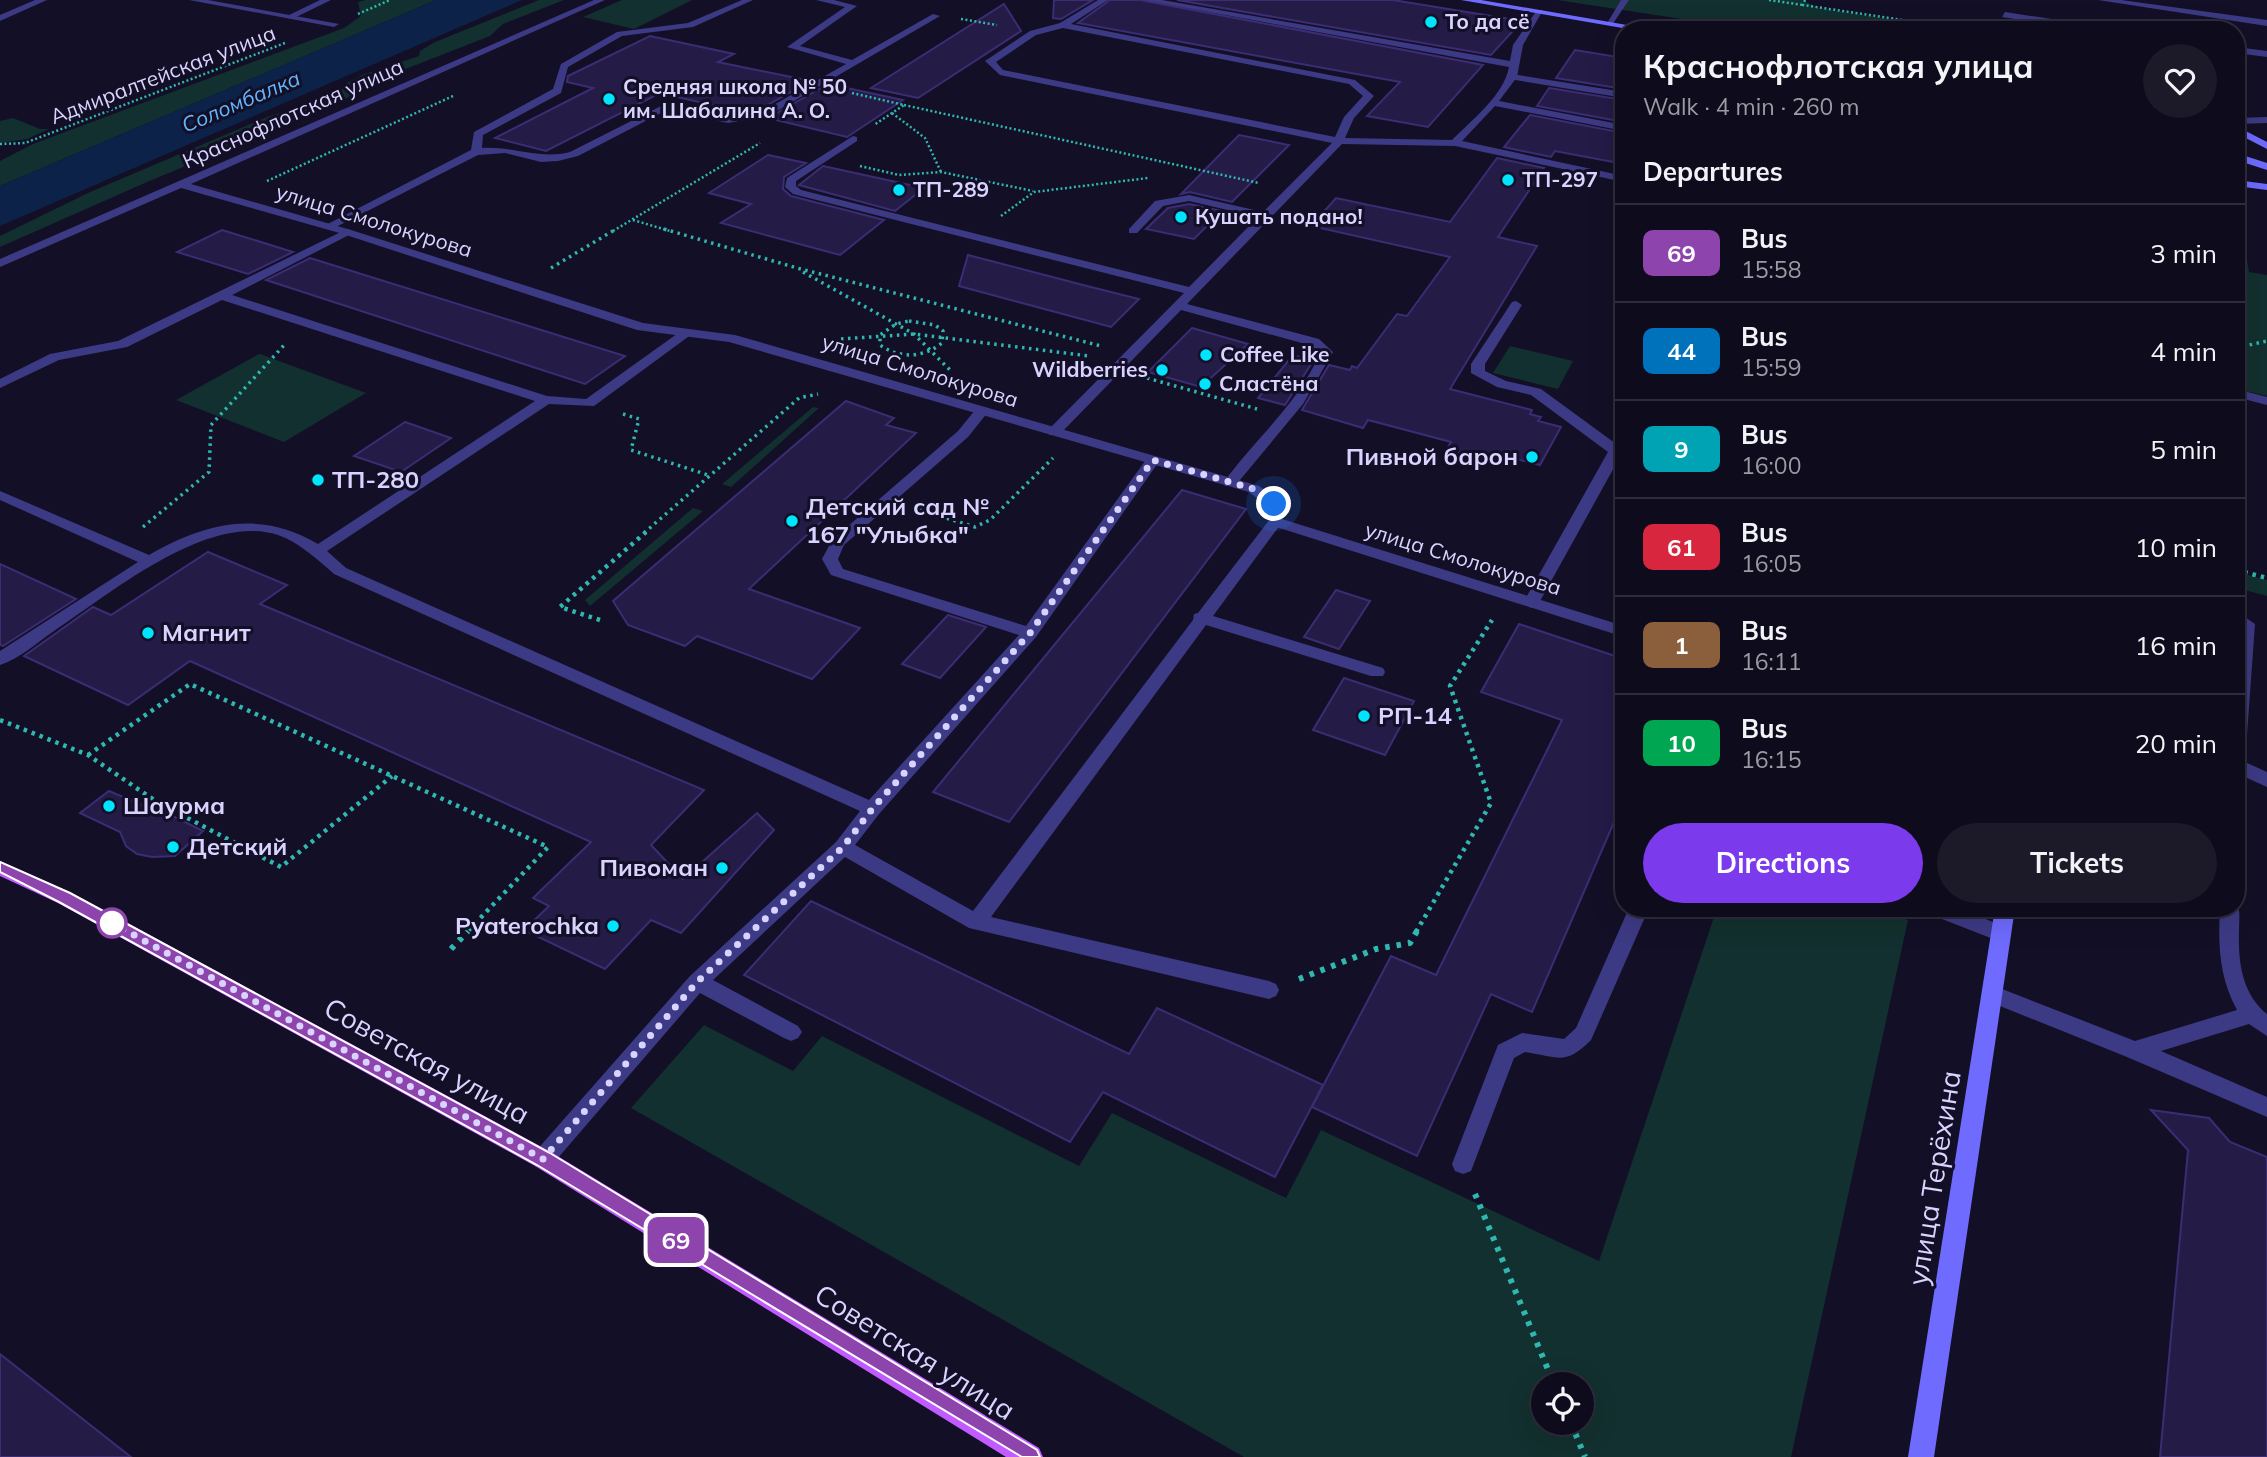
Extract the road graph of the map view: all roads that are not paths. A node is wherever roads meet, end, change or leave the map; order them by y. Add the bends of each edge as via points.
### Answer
1 (43, 0) edge
2 (193, 0) edge
3 (327, 0) edge
4 (601, 0) edge
5 (749, 0) edge
6 (820, 0) edge
7 (1104, 0) edge
8 (1147, 0) edge
9 (1201, 0) edge
10 (1465, 0) edge
11 (1625, 0) edge
12 (2102, 0) edge
13 (1190, 8) junction
14 (1540, 12) junction
15 (2005, 15) dead end
16 (936, 16) dead end
17 (289, 17) junction
18 (0, 18) edge
19 (2045, 21) edge
20 (1609, 23) junction
21 (2267, 23) edge
22 (334, 24) road end
23 (1615, 24) edge
24 (1063, 25) junction
25 (2245, 51) edge
26 (2267, 54) edge
27 (854, 63) junction
28 (1514, 65) junction
29 (1512, 77) junction
30 (1615, 94) edge
31 (1493, 103) junction
32 (2267, 120) edge
33 (2245, 121) edge
34 (1615, 126) edge
35 (2245, 134) edge
36 (853, 139) road end
37 (1339, 141) junction
38 (1455, 143) junction
39 (2267, 146) edge
40 (476, 152) junction
41 (2245, 159) edge
42 (2267, 167) edge
43 (1615, 176) edge
44 (180, 184) junction
45 (2245, 184) edge
46 (2267, 187) edge
47 (1266, 216) junction
48 (328, 227) junction
49 (1133, 231) dead end
50 (347, 232) junction
51 (0, 263) edge
52 (1192, 291) junction
53 (222, 296) junction
54 (1178, 305) junction
55 (1516, 305) dead end
56 (686, 334) junction
57 (0, 384) edge
58 (2245, 395) edge
59 (546, 400) junction
60 (2267, 401) edge
61 (981, 412) junction
62 (1054, 432) junction
63 (1615, 447) edge
64 (1615, 459) edge
65 (1153, 460) junction
66 (1230, 483) junction
67 (0, 495) edge
68 (1275, 522) junction
69 (320, 550) junction
70 (149, 561) junction
71 (1531, 603) junction
72 (1200, 618) junction
73 (2245, 623) edge
74 (1615, 629) edge
75 (1030, 633) junction
76 (2245, 649) edge
77 (0, 659) edge
78 (1377, 672) dead end
79 (2245, 768) edge
80 (2245, 769) edge
81 (2267, 774) edge
82 (2267, 780) edge
83 (873, 808) junction
84 (843, 847) junction
85 (0, 868) edge
86 (1635, 917) edge
87 (1958, 917) edge
88 (2004, 917) edge
89 (2230, 917) edge
90 (976, 922) junction
91 (2001, 934) junction
92 (697, 982) junction
93 (1269, 990) road end
94 (1992, 994) junction
95 (2258, 1021) edge
96 (791, 1032) dead end
97 (2135, 1050) junction
98 (2267, 1107) edge
99 (543, 1159) junction
100 (1463, 1164) road end
101 (1030, 1457) edge
102 (1921, 1457) edge

1 - 18 street
2 - 17 street
3 - 17 street
4 - 44 street, Краснофлотская улица
5 - 40 street via 690,25 621,34 564,66 558,91 478,134
6 - 27 street via 853,6 792,47
7 - 24 street
8 - 13 street
9 - 13 street
10 - 14 street
11 - 20 street
12 - 21 street
13 - 28 street
14 - 20 street
14 - 28 street via 1518,45
15 - 19 street
16 - 27 street
17 - 22 street
20 - 23 street
24 - 37 street via 1352,82 1369,96 1349,117
24 - 37 street via 1032,33 990,61 1000,72
25 - 26 street
27 - 40 street via 766,113 728,120 661,109 574,155 541,159 505,150
28 - 29 street
29 - 30 street
29 - 31 street
31 - 34 street
31 - 38 street
32 - 33 street
35 - 39 street
36 - 52 street via 791,180 790,187
37 - 38 street
37 - 47 street
38 - 43 street
40 - 48 street
41 - 42 street
44 - 48 street, улица Смолокурова
44 - 51 street, Краснофлотская улица
45 - 46 street
47 - 49 street via 1189,198 1159,204
47 - 52 street
48 - 50 street, улица Смолокурова
50 - 53 street
50 - 56 street, улица Смолокурова via 641,327
52 - 54 street
53 - 57 street via 122,344 55,357
53 - 59 street
54 - 62 street
54 - 66 street via 1314,342 1327,352 1324,364
55 - 63 street via 1478,364 1478,373 1536,392
56 - 59 street via 589,403
56 - 61 street, улица Смолокурова via 752,343
58 - 60 street
59 - 69 street
61 - 62 street, улица Смолокурова
61 - 75 street via 963,434 837,543 830,559 837,572
62 - 65 street, улица Смолокурова
64 - 71 street
65 - 66 street, улица Смолокурова
65 - 75 street
66 - 68 street, улица Смолокурова via 1254,489 1274,504
67 - 70 street
68 - 71 street, улица Смолокурова
68 - 72 street
69 - 70 street via 266,526 238,526 210,530
69 - 83 street via 340,571
70 - 77 street
71 - 74 street, улица Смолокурова
72 - 78 street
72 - 90 street
73 - 76 street
75 - 83 street
79 - 81 street
80 - 82 street
83 - 84 street
84 - 90 street
84 - 92 street
85 - 99 main road, Советская улица via 65,898
86 - 100 street via 1584,1034 1568,1049 1522,1042 1506,1052
87 - 91 street
88 - 91 street, улица Терёхина
89 - 95 street via 2227,962
90 - 93 street
91 - 94 street, улица Терёхина
92 - 96 street
92 - 99 street
94 - 97 street
94 - 102 street, улица Терёхина
95 - 97 street
97 - 98 street
99 - 101 main road, Советская улица

